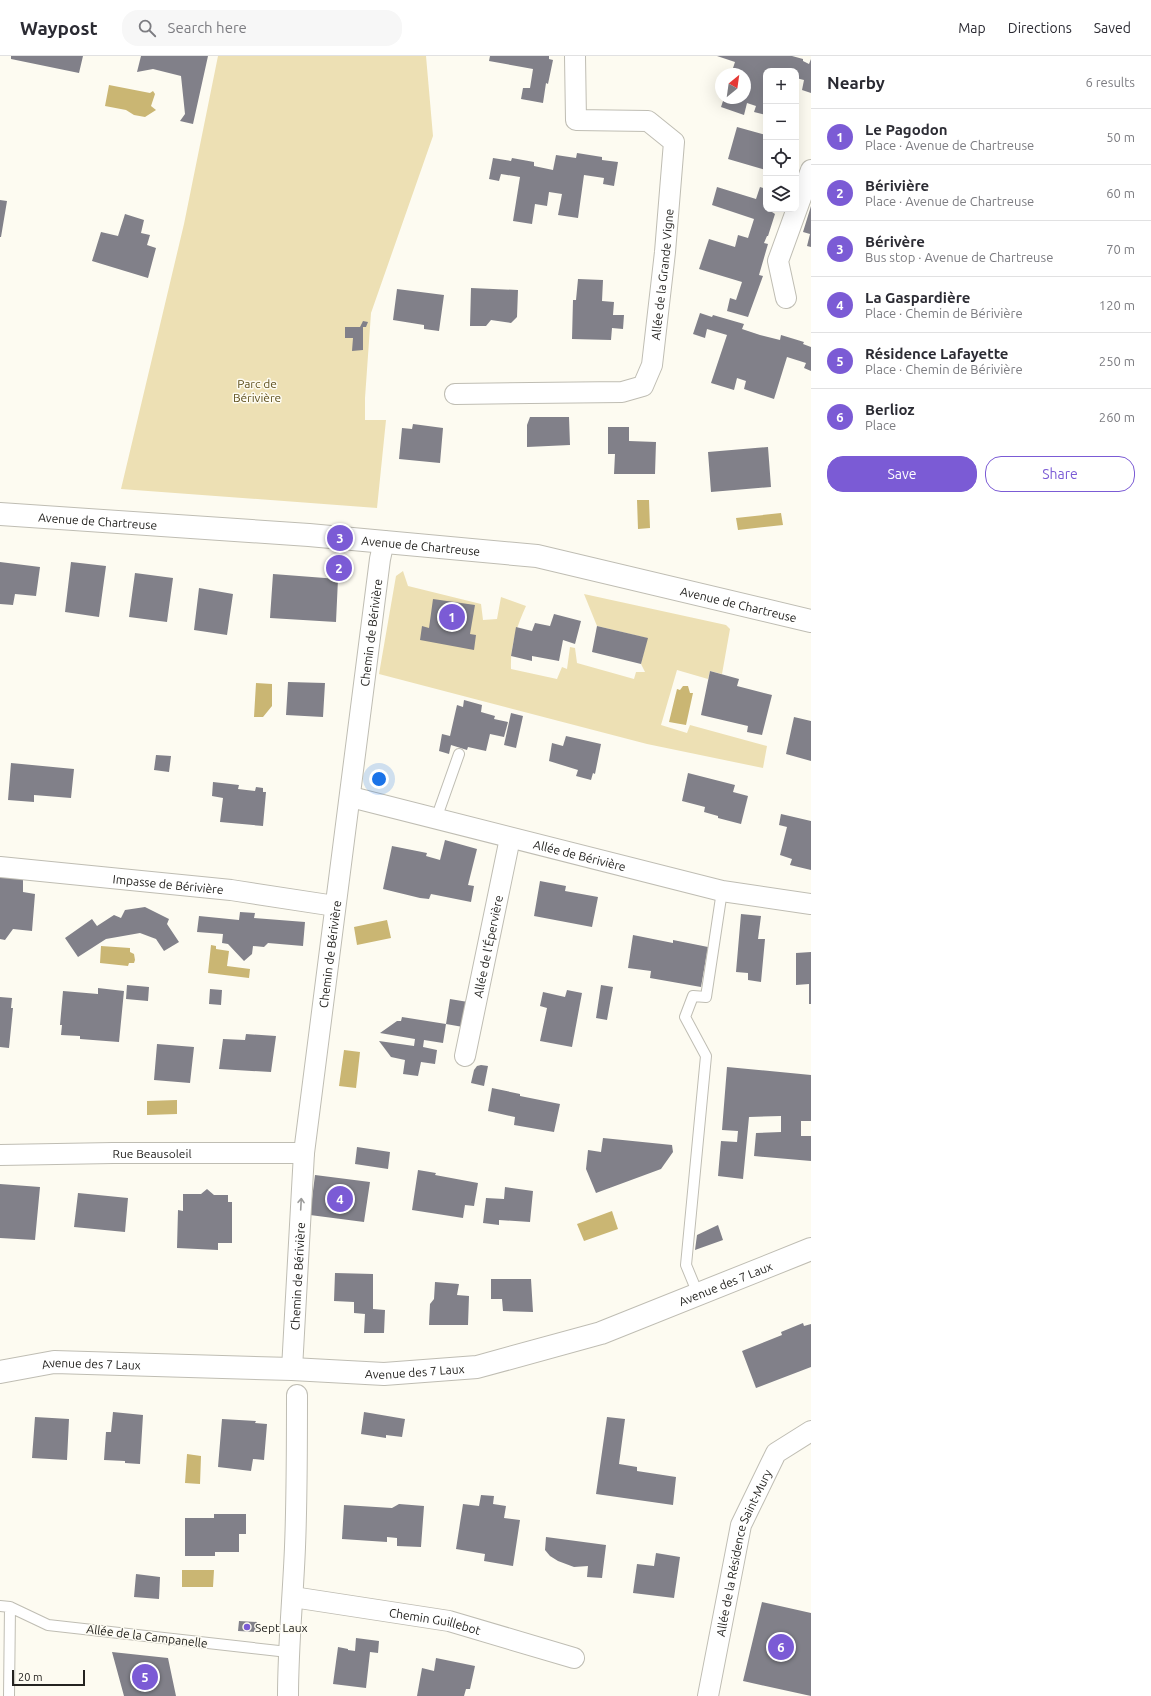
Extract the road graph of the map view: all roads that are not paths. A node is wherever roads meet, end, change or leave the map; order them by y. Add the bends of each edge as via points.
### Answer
1 (575, 56) edge
2 (811, 170) edge
3 (786, 298) dead end
4 (455, 394) dead end
5 (0, 514) edge
6 (384, 541) junction
7 (811, 621) edge
8 (459, 754) dead end
9 (350, 797) junction
10 (436, 819) junction
11 (510, 838) junction
12 (0, 867) edge
13 (722, 891) junction
14 (811, 904) edge
15 (335, 906) junction
16 (465, 1056) dead end
17 (304, 1153) junction
18 (0, 1154) edge
19 (811, 1250) edge
20 (698, 1294) junction
21 (292, 1369) junction
22 (0, 1372) edge
23 (297, 1395) dead end
24 (811, 1431) edge
25 (293, 1597) junction
26 (5, 1607) edge
27 (288, 1652) junction
28 (574, 1658) dead end
29 (10, 1696) edge
30 (288, 1696) edge
31 (708, 1696) edge

1 - 4 street, Allée de la Grande Vigne via 576,120 648,121 674,142 666,252 652,365 643,386 622,392
2 - 3 street via 778,261
5 - 6 main road, Avenue de Chartreuse
6 - 7 main road, Avenue de Chartreuse via 537,556
6 - 9 street, Chemin de Bérivière
8 - 10 lane
9 - 10 street, Allée de Bérivière
9 - 15 street, Chemin de Bérivière
10 - 11 street, Allée de Bérivière
11 - 13 street, Allée de Bérivière
11 - 16 street, Allée de l'Épervière
12 - 15 street, Impasse de Bérivière via 231,890
13 - 14 street, Allée de Bérivière
13 - 20 lane via 706,997 693,996 685,1016 706,1056 686,1265
15 - 17 street, Chemin de Bérivière
17 - 18 street, Rue Beausoleil
21 -> 17 street, Chemin de Bérivière
19 - 20 main road, Avenue des 7 Laux
20 - 21 main road, Avenue des 7 Laux via 601,1333 477,1367 384,1374
21 - 22 main road, Avenue des 7 Laux via 54,1362
23 - 25 street
24 - 31 street, Allée de la Résidence Saint-Mury via 776,1453 741,1525
25 - 27 street
25 - 28 street, Chemin Guillebot via 449,1621
26 - 27 lane, Allée de la Campanelle via 48,1625
26 - 29 lane, Allée de la Campanelle
27 - 30 street

